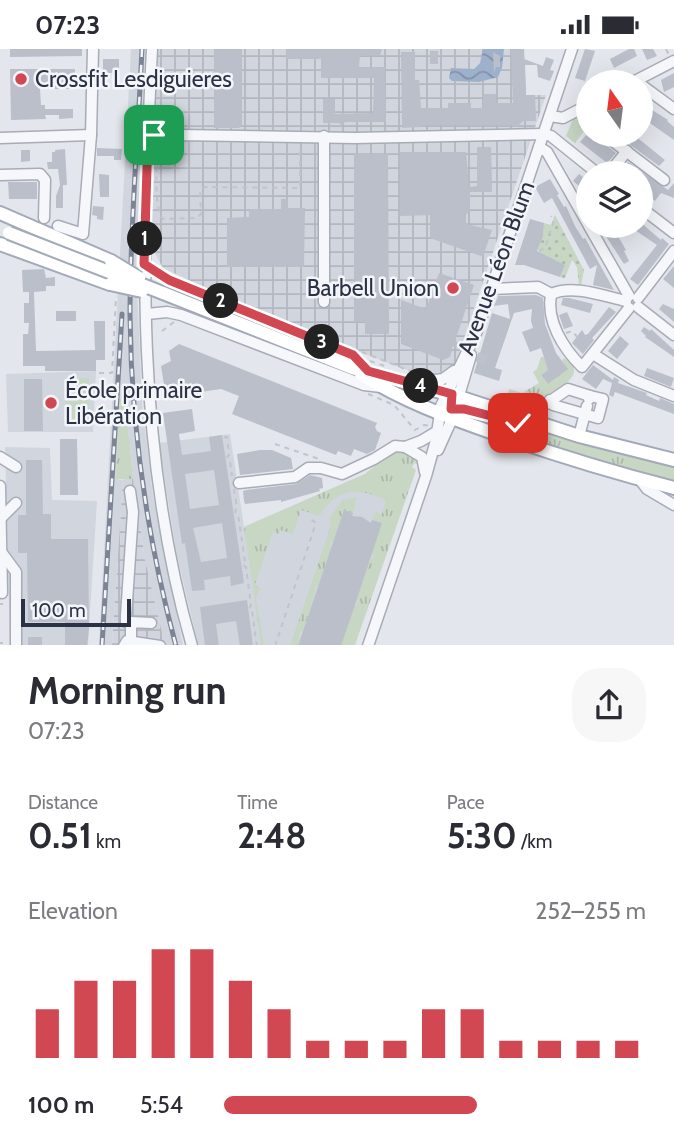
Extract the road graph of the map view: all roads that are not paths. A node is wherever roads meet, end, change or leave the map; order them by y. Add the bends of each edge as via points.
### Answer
1 (93, 49) edge
2 (152, 49) edge
3 (572, 49) edge
4 (674, 61) edge
5 (653, 73) edge
6 (653, 94) edge
7 (674, 109) edge
8 (576, 111) edge
9 (550, 115) junction
10 (544, 134) junction
11 (91, 135) junction
12 (148, 136) junction
13 (324, 137) junction
14 (0, 138) edge
15 (539, 147) junction
16 (621, 147) edge
17 (626, 151) junction
18 (582, 161) edge
19 (618, 161) edge
20 (0, 175) edge
21 (664, 180) dead end
22 (576, 202) edge
23 (0, 213) edge
24 (653, 217) edge
25 (44, 218) dead end
26 (58, 226) dead end
27 (0, 229) edge
28 (674, 233) edge
29 (596, 238) edge
30 (0, 243) edge
31 (674, 251) edge
32 (144, 264) junction
33 (491, 289) junction
34 (163, 293) junction
35 (551, 294) junction
36 (324, 302) dead end
37 (632, 302) junction
38 (147, 314) junction
39 (674, 335) edge
40 (593, 354) junction
41 (471, 356) junction
42 (352, 367) junction
43 (368, 371) junction
44 (411, 383) junction
45 (382, 387) junction
46 (674, 396) edge
47 (550, 400) junction
48 (588, 404) junction
49 (449, 406) junction
50 (530, 421) junction
51 (436, 432) junction
52 (579, 436) junction
53 (405, 447) junction
54 (0, 457) edge
55 (674, 460) edge
56 (16, 467) dead end
57 (426, 476) junction
58 (640, 479) junction
59 (239, 483) dead end
60 (0, 486) edge
61 (674, 488) edge
62 (130, 491) dead end
63 (16, 503) dead end
64 (674, 505) edge
65 (1, 519) edge
66 (1, 536) edge
67 (2, 552) edge
68 (17, 583) junction
69 (1, 599) edge
70 (131, 622) junction
71 (151, 623) dead end
72 (127, 644) edge
73 (16, 645) edge
74 (160, 645) edge
75 (192, 645) edge
76 (368, 645) edge

1 - 11 street
2 - 12 street
3 - 9 street, Avenue Léon Blum
4 - 5 street
6 - 7 street
8 - 9 street via 563,118
9 - 10 street, Avenue Léon Blum
10 - 13 street
10 - 15 street, Avenue Léon Blum
10 - 18 street
11 - 14 street
11 - 26 street via 83,235
12 - 13 street via 163,138 169,126 178,135
12 - 32 street
13 - 36 street
15 - 22 street via 547,152
15 - 33 street, Avenue Léon Blum
16 - 17 street
17 - 19 street
17 - 21 street
20 - 25 street via 40,174 45,180
23 - 34 main road, bridge via 111,261
24 - 28 street
27 - 34 main road, bridge
29 - 37 street
30 - 34 main road, bridge via 113,289
31 - 37 street
32 - 38 street
32 - 43 street via 169,280 353,355
33 - 35 street via 538,287
33 - 41 street, Avenue Léon Blum
34 - 42 main road
35 - 37 street via 574,290
35 - 40 street via 551,314 565,347 582,367
37 - 39 street
37 - 40 street
38 - 45 street via 181,315 364,386
38 - 75 street via 147,387 160,495
40 - 46 street via 634,380
41 - 44 street via 446,378
41 - 49 street, Avenue Léon Blum
42 - 43 main road
42 - 45 main road
43 - 44 main road
44 - 49 main road
45 - 49 main road
47 - 48 street via 554,405
47 - 48 street via 568,389
47 - 50 street
48 - 52 street
49 - 50 main road via 518,423
49 - 51 street, Avenue Léon Blum
49 - 57 street, Avenue Léon Blum
49 - 58 main road
50 - 52 main road
51 - 53 street
51 - 57 street, Avenue Léon Blum
52 - 55 main road
53 - 57 street via 422,457
53 - 59 street via 391,447 342,474 308,468 295,477
54 - 56 street
57 - 76 street, Avenue Léon Blum
58 - 61 main road
58 - 64 street via 647,489
60 - 65 street
62 - 70 street via 126,622
63 - 65 street
65 - 66 street
66 - 67 street
67 - 68 street via 16,572
67 - 69 street
68 - 69 street
68 - 73 street
70 - 71 street
70 - 72 street
72 - 74 street

